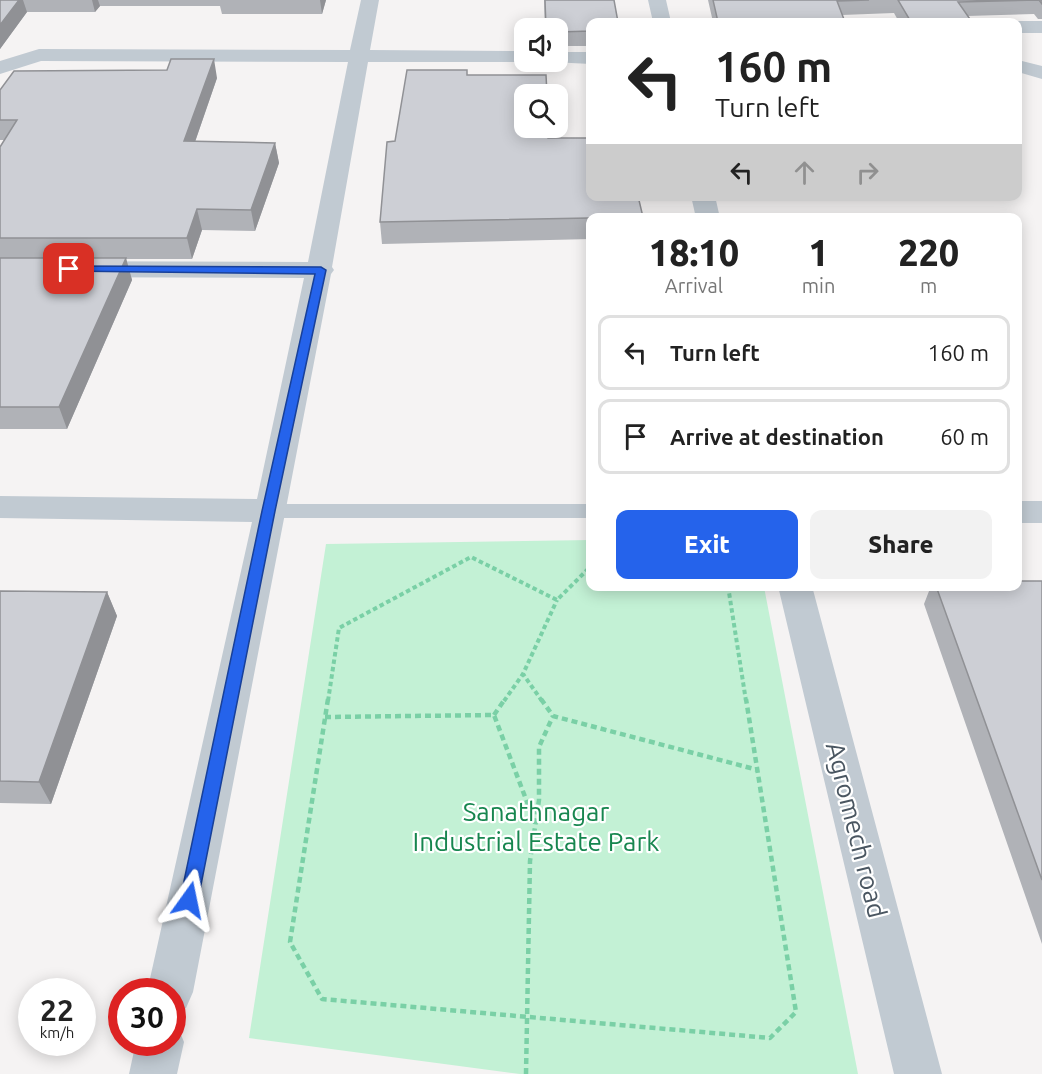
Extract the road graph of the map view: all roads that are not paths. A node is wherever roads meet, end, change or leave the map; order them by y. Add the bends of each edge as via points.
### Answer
1 (370, 0) edge
2 (657, 0) edge
3 (661, 18) edge
4 (1022, 27) edge
5 (1042, 27) edge
6 (359, 56) junction
7 (514, 57) edge
8 (568, 58) edge
9 (586, 58) edge
10 (1022, 67) edge
11 (0, 68) edge
12 (1042, 73) edge
13 (0, 268) edge
14 (321, 270) junction
15 (0, 507) edge
16 (268, 511) junction
17 (586, 511) edge
18 (1022, 512) edge
19 (1042, 512) edge
20 (796, 591) edge
21 (173, 978) edge
22 (157, 1056) edge
23 (153, 1074) edge
24 (918, 1074) edge

1 - 6 street
2 - 3 street
4 - 5 street
6 - 7 street
6 - 11 street via 39,55
6 - 14 street
8 - 9 street
10 - 12 street
13 - 14 street
14 - 16 street
15 - 16 street
16 - 17 lane
16 - 21 street
18 - 19 street
20 - 24 street, Agromech road
22 - 23 street

